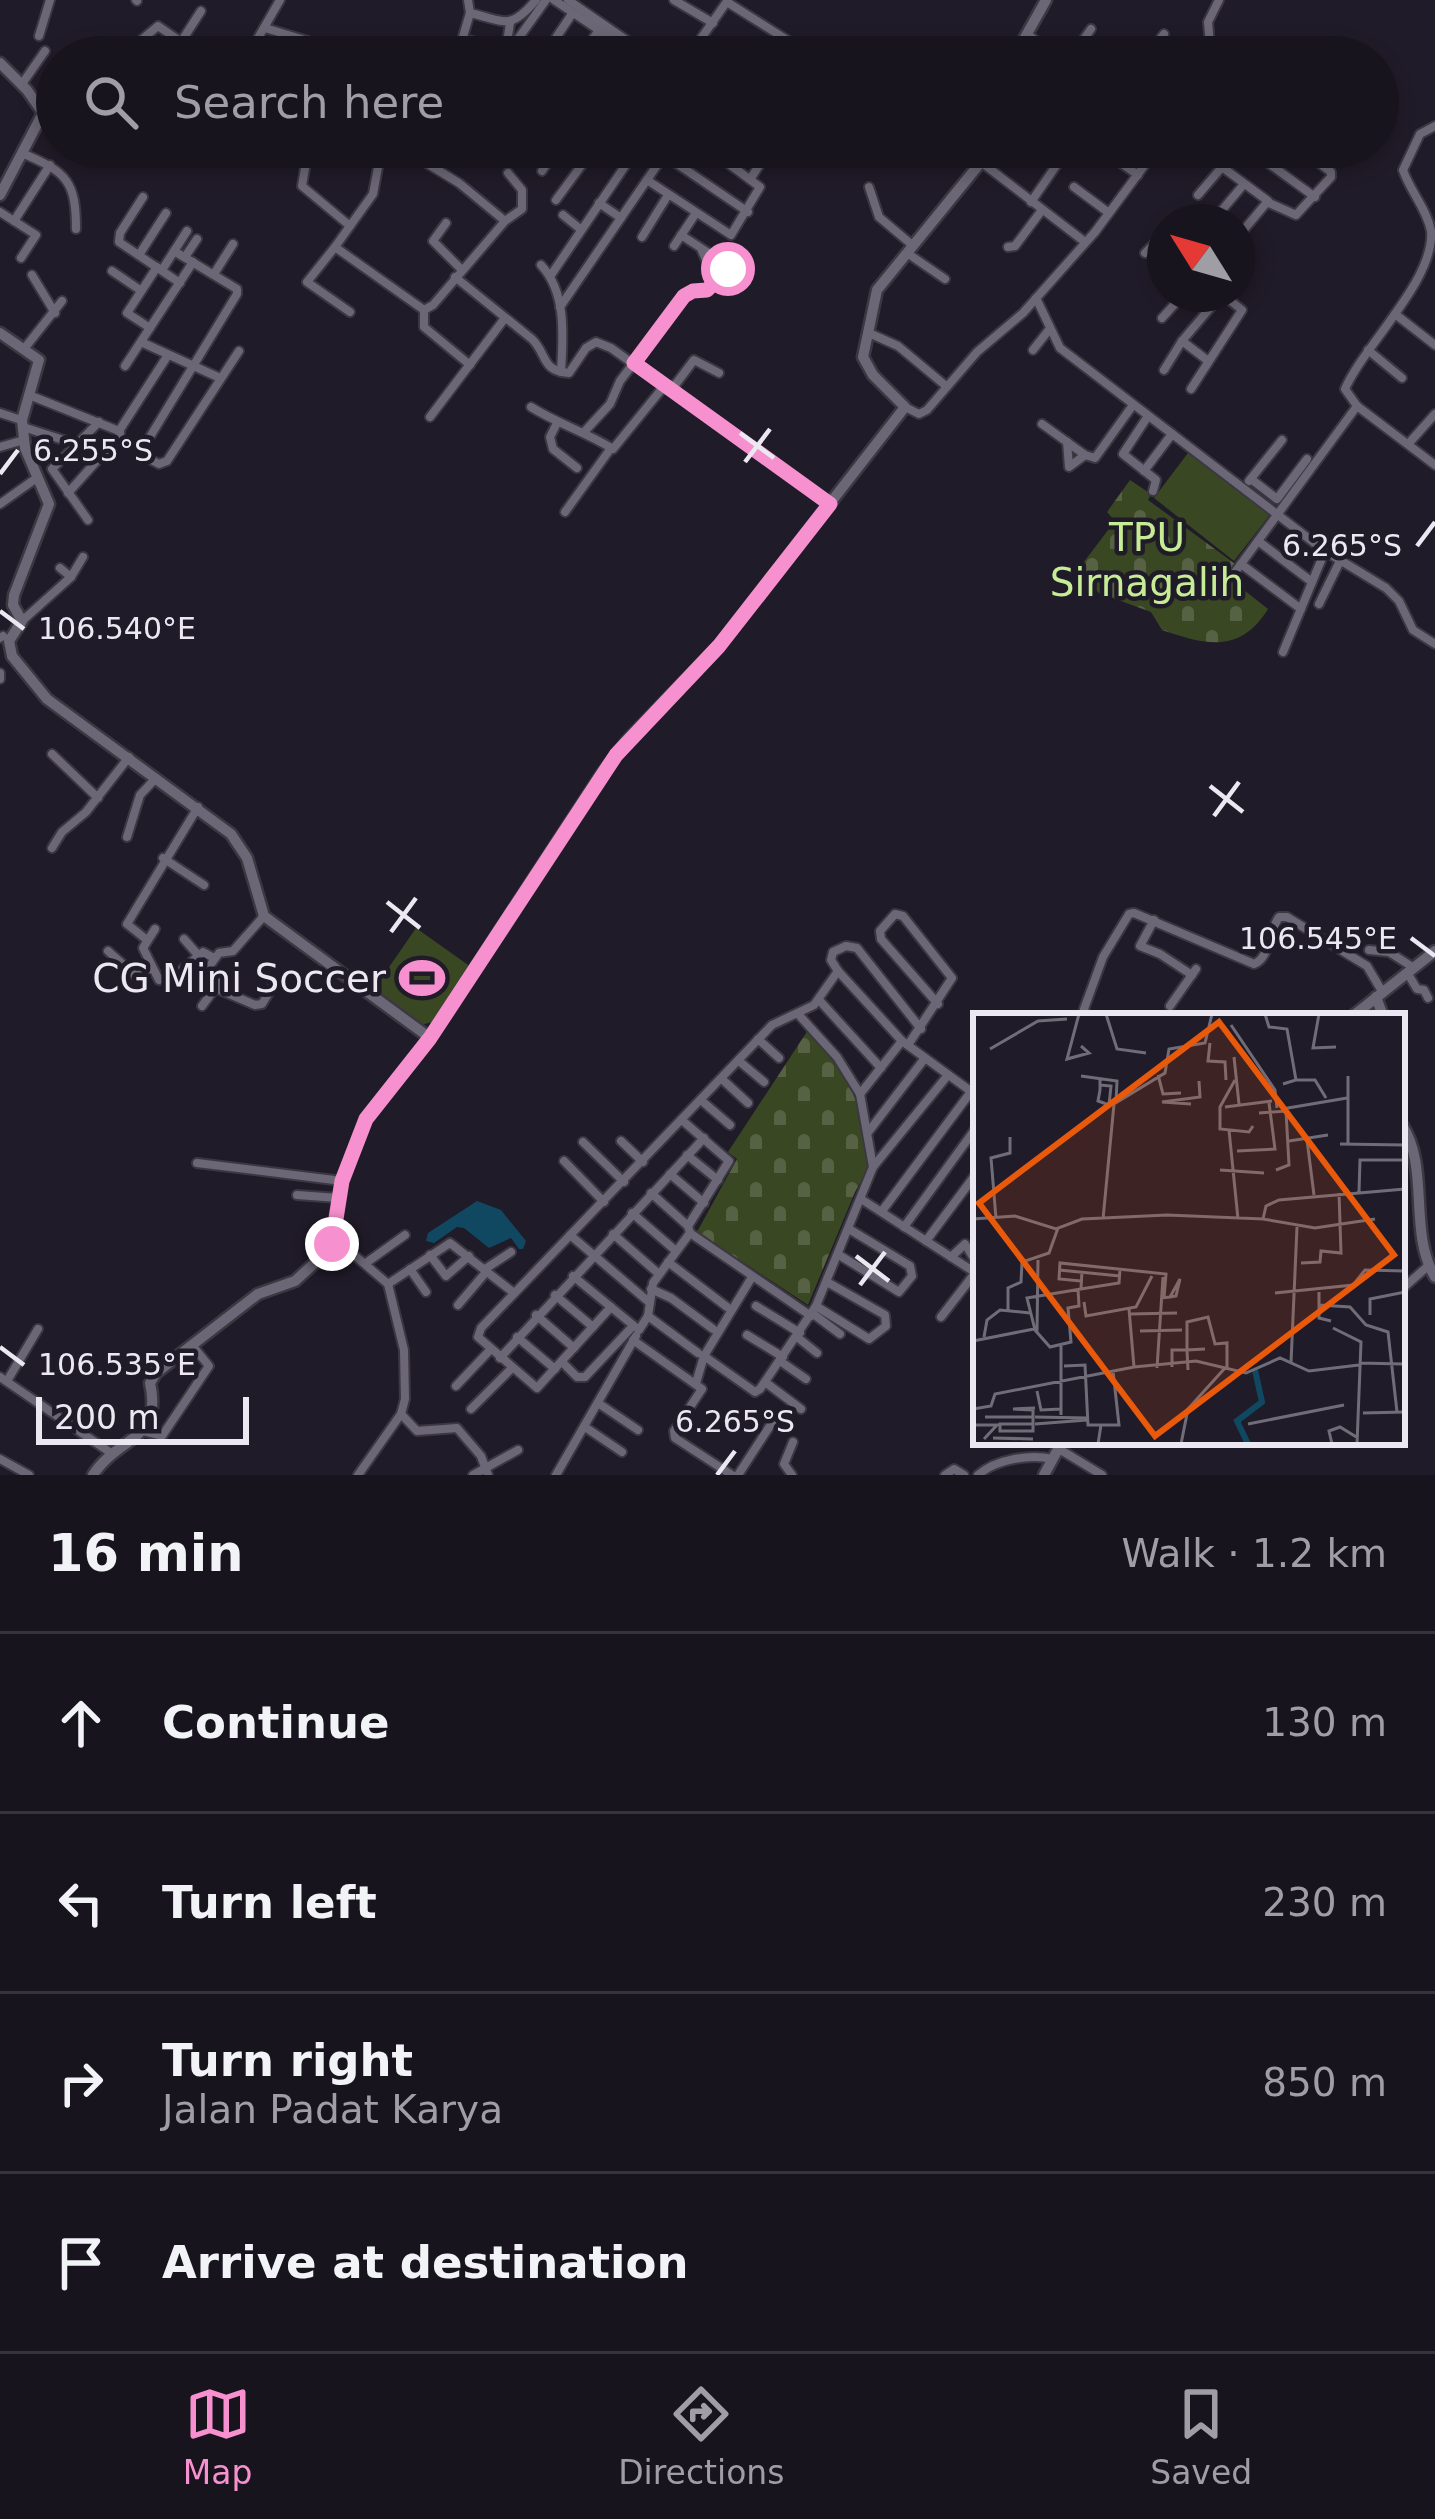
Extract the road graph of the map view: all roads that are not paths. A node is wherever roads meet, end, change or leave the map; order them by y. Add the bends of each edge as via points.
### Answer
1 (50, 0) edge
2 (280, 0) edge
3 (468, 0) edge
4 (536, 0) edge
5 (550, 0) edge
6 (568, 0) edge
7 (674, 0) edge
8 (1046, 0) edge
9 (1219, 0) edge
10 (728, 1) edge
11 (201, 11) dead end
12 (470, 14) junction
13 (572, 14) junction
14 (510, 23) junction
15 (713, 23) junction
16 (265, 28) junction
17 (1091, 29) dead end
18 (599, 30) junction
19 (1027, 34) joint
20 (39, 36) dead end
21 (144, 36) edge
22 (171, 36) edge
23 (185, 36) edge
24 (260, 36) edge
25 (291, 36) edge
26 (463, 36) edge
27 (510, 36) edge
28 (523, 36) edge
29 (557, 36) edge
30 (595, 36) edge
31 (608, 36) edge
32 (620, 36) edge
33 (703, 36) edge
34 (782, 36) edge
35 (1030, 36) edge
36 (1086, 36) edge
37 (1209, 36) edge
38 (0, 63) edge
39 (36, 65) edge
40 (22, 84) junction
41 (36, 103) edge
42 (1435, 126) edge
43 (36, 128) edge
44 (24, 154) junction
45 (36, 159) edge
46 (48, 168) edge
47 (53, 168) edge
48 (305, 168) edge
49 (378, 168) edge
50 (434, 168) edge
51 (544, 168) edge
52 (580, 168) edge
53 (623, 168) edge
54 (655, 168) edge
55 (690, 168) edge
56 (737, 168) edge
57 (757, 168) edge
58 (976, 168) edge
59 (988, 168) edge
60 (1054, 168) edge
61 (1128, 168) edge
62 (1143, 168) edge
63 (1221, 168) edge
64 (1223, 168) edge
65 (1275, 168) edge
66 (1325, 168) edge
67 (542, 171) dead end
68 (508, 173) dead end
69 (1138, 175) junction
70 (751, 178) junction
71 (647, 180) junction
72 (1244, 184) junction
73 (869, 187) dead end
74 (1074, 187) dead end
75 (0, 194) edge
76 (668, 195) junction
77 (1198, 195) dead end
78 (143, 197) dead end
79 (1316, 197) junction
80 (556, 200) dead end
81 (1031, 202) junction
82 (599, 203) junction
83 (1269, 203) junction
84 (1227, 204) edge
85 (1042, 210) junction
86 (0, 212) edge
87 (748, 212) junction
88 (166, 213) dead end
89 (696, 213) junction
90 (1109, 213) junction
91 (563, 215) dead end
92 (621, 218) junction
93 (1255, 218) edge
94 (14, 220) junction
95 (505, 221) junction
96 (446, 223) dead end
97 (350, 226) junction
98 (580, 228) junction
99 (76, 229) dead end
100 (187, 231) dead end
101 (681, 236) junction
102 (642, 237) dead end
103 (197, 238) dead end
104 (1084, 242) junction
105 (233, 244) dead end
106 (674, 246) dead end
107 (335, 247) junction
108 (1008, 247) dead end
109 (909, 248) junction
110 (702, 249) junction
111 (174, 251) junction
112 (139, 255) junction
113 (20, 258) dead end
114 (189, 259) junction
115 (718, 259) dead end
116 (541, 265) dead end
117 (159, 268) junction
118 (710, 268) dead end
119 (728, 269) dead end
120 (112, 271) dead end
121 (458, 273) junction
122 (214, 274) junction
123 (32, 275) dead end
124 (550, 275) junction
125 (945, 279) dead end
126 (180, 283) junction
127 (140, 290) junction
128 (1036, 298) junction
129 (62, 301) dead end
130 (560, 308) junction
131 (424, 310) junction
132 (350, 312) dead end
133 (1167, 312) edge
134 (1207, 312) edge
135 (1240, 312) edge
136 (55, 313) junction
137 (1395, 314) junction
138 (505, 317) junction
139 (1162, 317) dead end
140 (150, 328) junction
141 (1048, 331) junction
142 (0, 333) edge
143 (869, 333) junction
144 (142, 341) junction
145 (1182, 341) junction
146 (1435, 345) edge
147 (24, 349) junction
148 (1034, 350) dead end
149 (1368, 350) junction
150 (239, 351) dead end
151 (168, 355) junction
152 (1207, 360) junction
153 (634, 363) junction
154 (470, 365) junction
155 (125, 366) dead end
156 (196, 366) junction
157 (1164, 370) dead end
158 (561, 372) junction
159 (719, 373) dead end
160 (220, 378) junction
161 (1402, 378) dead end
162 (946, 386) junction
163 (668, 387) junction
164 (1191, 389) dead end
165 (27, 394) junction
166 (1133, 404) junction
167 (531, 406) dead end
168 (1357, 406) junction
169 (905, 407) junction
170 (0, 413) edge
171 (1435, 414) edge
172 (1148, 416) junction
173 (430, 417) dead end
174 (99, 422) junction
175 (557, 423) junction
176 (1042, 424) dead end
177 (23, 429) junction
178 (119, 431) junction
179 (585, 431) junction
180 (1172, 434) junction
181 (1282, 440) dead end
182 (1067, 442) junction
183 (1410, 442) junction
184 (76, 444) junction
185 (0, 447) edge
186 (611, 448) junction
187 (1085, 455) junction
188 (1306, 458) dead end
189 (1435, 464) edge
190 (577, 468) dead end
191 (1143, 471) junction
192 (38, 477) junction
193 (1247, 483) junction
194 (1153, 491) dead end
195 (68, 493) junction
196 (0, 504) edge
197 (830, 504) junction
198 (566, 512) dead end
199 (1278, 512) junction
200 (88, 520) dead end
201 (1258, 542) junction
202 (1325, 551) junction
203 (83, 557) dead end
204 (1340, 561) junction
205 (1241, 564) junction
206 (60, 568) dead end
207 (71, 577) junction
208 (1230, 579) dead end
209 (1312, 582) junction
210 (1319, 604) dead end
211 (1301, 609) junction
212 (22, 621) junction
213 (3, 637) edge
214 (1435, 644) edge
215 (1283, 652) dead end
216 (52, 754) dead end
217 (129, 756) junction
218 (157, 777) junction
219 (98, 799) junction
220 (198, 807) junction
221 (127, 837) dead end
222 (52, 848) dead end
223 (163, 859) junction
224 (204, 885) dead end
225 (264, 916) junction
226 (1154, 920) junction
227 (154, 929) dead end
228 (184, 939) dead end
229 (147, 940) junction
230 (1369, 950) dead end
231 (108, 951) dead end
232 (1435, 951) edge
233 (197, 955) junction
234 (214, 958) junction
235 (152, 968) junction
236 (838, 971) junction
237 (1411, 971) junction
238 (219, 983) junction
239 (273, 986) dead end
240 (1379, 995) junction
241 (1428, 998) dead end
242 (819, 1000) junction
243 (938, 1004) junction
244 (202, 1006) dead end
245 (1170, 1006) dead end
246 (1086, 1013) edge
247 (1357, 1013) edge
248 (1382, 1013) edge
249 (799, 1015) junction
250 (921, 1029) junction
251 (430, 1038) junction
252 (758, 1040) junction
253 (905, 1043) junction
254 (779, 1058) dead end
255 (925, 1058) junction
256 (739, 1061) junction
257 (881, 1068) junction
258 (948, 1075) junction
259 (723, 1079) junction
260 (764, 1082) dead end
261 (973, 1089) edge
262 (973, 1091) edge
263 (860, 1094) junction
264 (702, 1101) junction
265 (748, 1102) dead end
266 (683, 1121) junction
267 (730, 1125) dead end
268 (868, 1132) junction
269 (973, 1132) edge
270 (1405, 1132) edge
271 (704, 1138) junction
272 (621, 1141) dead end
273 (583, 1142) dead end
274 (687, 1156) junction
275 (564, 1161) dead end
276 (644, 1162) junction
277 (197, 1163) dead end
278 (873, 1167) junction
279 (670, 1174) junction
280 (973, 1178) edge
281 (718, 1180) junction
282 (342, 1181) junction
283 (624, 1182) junction
284 (651, 1193) junction
285 (297, 1195) dead end
286 (338, 1198) junction
287 (861, 1199) junction
288 (604, 1202) junction
289 (704, 1203) junction
290 (881, 1211) junction
291 (632, 1213) junction
292 (904, 1226) junction
293 (849, 1229) junction
294 (689, 1230) junction
295 (570, 1234) junction
296 (613, 1234) junction
297 (405, 1235) dead end
298 (333, 1237) junction
299 (926, 1240) junction
300 (676, 1251) junction
301 (511, 1252) dead end
302 (430, 1255) junction
303 (592, 1255) junction
304 (838, 1255) junction
305 (469, 1256) junction
306 (951, 1257) junction
307 (973, 1257) dead end
308 (668, 1262) junction
309 (366, 1264) junction
310 (410, 1269) junction
311 (486, 1270) junction
312 (973, 1271) edge
313 (1432, 1272) edge
314 (659, 1274) junction
315 (573, 1276) junction
316 (752, 1277) junction
317 (973, 1277) edge
318 (827, 1282) junction
319 (388, 1284) junction
320 (1405, 1287) edge
321 (651, 1289) junction
322 (426, 1292) dead end
323 (514, 1293) junction
324 (555, 1295) junction
325 (650, 1303) junction
326 (458, 1305) dead end
327 (727, 1306) dead end
328 (756, 1306) dead end
329 (611, 1307) junction
330 (813, 1312) junction
331 (536, 1315) junction
332 (648, 1316) junction
333 (941, 1317) dead end
334 (593, 1327) junction
335 (636, 1328) junction
336 (38, 1329) dead end
337 (713, 1329) dead end
338 (840, 1334) dead end
339 (747, 1335) dead end
340 (798, 1335) junction
341 (517, 1337) junction
342 (633, 1340) junction
343 (192, 1345) junction
344 (574, 1348) junction
345 (491, 1349) junction
346 (817, 1353) dead end
347 (701, 1354) junction
348 (500, 1358) junction
349 (782, 1359) junction
350 (558, 1365) junction
351 (512, 1368) junction
352 (806, 1378) dead end
353 (3, 1379) edge
354 (765, 1382) junction
355 (697, 1384) junction
356 (456, 1386) dead end
357 (598, 1403) junction
358 (471, 1409) dead end
359 (801, 1409) dead end
360 (401, 1414) junction
361 (777, 1415) dead end
362 (584, 1427) junction
363 (143, 1430) junction
364 (638, 1430) dead end
365 (793, 1442) dead end
366 (518, 1450) dead end
367 (1058, 1450) edge
368 (622, 1452) dead end
369 (111, 1453) junction
370 (0, 1459) edge
371 (487, 1470) edge
372 (717, 1471) edge
373 (29, 1475) edge
374 (93, 1475) edge
375 (358, 1475) edge
376 (473, 1475) edge
377 (556, 1475) edge
378 (735, 1475) edge
379 (792, 1475) edge
380 (945, 1475) edge
381 (964, 1475) edge
382 (978, 1475) edge
383 (1044, 1475) edge
384 (1102, 1475) edge

1 - 20 street
2 - 16 street
3 - 12 street
4 - 14 street
5 - 13 street
5 - 28 street
6 - 32 street
7 - 15 street
8 - 19 street
9 - 37 street
10 - 15 street
10 - 34 street
11 - 23 street
12 - 14 street
12 - 26 street
13 - 18 street
13 - 29 street
14 - 27 street
15 - 33 street
16 - 24 street
16 - 25 street
17 - 36 street
18 - 30 street
18 - 31 street
19 - 35 street
21 - 22 street via 154,26
38 - 40 street
39 - 40 street
40 - 41 street
42 - 137 street via 1420,134 1404,164 1431,231 1431,252
43 - 44 street
44 - 45 street
44 - 75 street
46 - 94 street
47 - 99 street via 72,188
48 - 97 street via 302,186
49 - 97 street via 373,194
50 - 95 street
51 - 67 street
52 - 80 street
53 - 82 street
54 - 71 street
55 - 87 street
56 - 70 street
57 - 70 street
58 - 109 street
59 - 81 street
60 - 81 street
61 - 69 street
62 - 69 street
63 - 77 street
64 - 72 street
65 - 79 street
66 - 79 street via 1332,173
68 - 95 street via 522,190 522,208
69 - 90 street
70 - 87 street via 760,187
71 - 76 street
71 - 92 street
72 - 83 street
72 - 84 street
73 - 109 street via 879,217
74 - 90 street
76 - 89 street
76 - 102 street
78 - 112 street via 118,238
79 - 83 street via 1293,216
81 - 85 street
82 - 92 street
82 - 98 street
83 - 93 street
85 - 104 street
85 - 108 street
86 - 94 street
87 - 89 street via 730,235
88 - 112 street
89 - 101 street
90 - 104 street
91 - 98 street
92 - 130 street
94 - 113 street via 36,235
95 - 121 street
96 - 121 street via 434,241
97 - 107 street
98 - 124 street
100 - 111 street
101 - 106 street
101 - 110 street
103 - 114 street
104 - 128 street
105 - 122 street
107 - 131 street
107 - 132 street via 307,284
109 - 125 street
109 - 143 street via 878,290
110 - 115 street
110 - 118 street
111 - 114 street
111 - 117 street
112 - 117 street
114 - 122 street
114 - 126 street
116 - 124 street
117 - 126 street
117 - 127 street
119 - 153 street via 707,290 684,296
120 - 127 street
121 - 131 street
121 - 138 street
122 - 156 street via 237,294
123 - 136 street
124 - 130 street
126 - 140 street
127 - 140 street via 127,313
128 - 141 street
128 - 162 street
129 - 136 street
130 - 158 street
131 - 154 street via 424,327
133 - 139 street
134 - 145 street
135 - 152 street
136 - 147 street
137 - 146 street
137 - 149 street
138 - 154 street
138 - 158 street via 538,345 547,367
140 - 144 street
141 - 148 street
141 - 166 street
142 - 147 street
143 - 162 street
143 - 169 street via 863,357
144 - 151 street
144 - 155 street
145 - 152 street
145 - 157 street
147 - 165 street via 39,360
149 - 161 street
149 - 168 street via 1345,389
150 - 160 street
151 - 156 street
151 - 178 street
152 - 164 street
153 - 158 street via 596,342
153 - 163 street
153 - 179 street
154 - 173 street
156 - 160 street
156 - 160 street via 145,445 156,463 167,461
159 - 163 street via 694,360
162 - 169 street via 922,413
163 - 186 street
163 - 197 street
165 - 174 street
165 - 177 street
166 - 172 street
166 - 187 street via 1100,454
167 - 175 street
168 - 183 street
168 - 199 street
169 - 197 street
170 - 177 street
171 - 183 street
172 - 180 street
172 - 191 street via 1123,454
174 - 178 street
174 - 184 street
175 - 179 street
175 - 190 street via 553,449
176 - 182 street
177 - 184 street
177 - 185 street
177 - 192 street
178 - 195 street
179 - 186 street
180 - 191 street
180 - 193 street
181 - 193 street
182 - 187 street
182 - 187 street via 1070,467
183 - 189 street
184 - 195 street via 52,469
186 - 198 street
188 - 193 street via 1277,500
191 - 194 street via 1157,481
192 - 196 street
192 - 212 street via 48,510 14,595
193 - 199 street
195 - 200 street
197 - 251 street via 719,646 616,755
199 - 201 street
199 - 202 street
201 - 205 street
201 - 209 street
202 - 204 street
202 - 209 street
203 - 207 street
204 - 210 street
204 - 214 street via 1386,588 1413,631
205 - 208 street
205 - 211 street
206 - 207 street
207 - 212 street
209 - 211 street
211 - 215 street
212 - 213 street
213 - 217 street via 47,699
216 - 219 street
217 - 218 street
217 - 219 street
218 - 220 street
218 - 221 street via 140,795
219 - 222 street
220 - 223 street
220 - 225 street via 242,849
223 - 224 street
223 - 229 street via 127,924
225 - 234 street via 233,951
225 - 251 street
226 - 240 street via 1254,964 1286,917 1367,966
226 - 245 street via 1140,946 1194,972
226 - 246 street via 1129,914 1103,957
227 - 229 street
228 - 233 street
229 - 235 street
230 - 237 street via 1388,952
231 - 235 street via 136,976
232 - 237 street
233 - 234 street
233 - 235 street via 165,982
234 - 238 street via 206,972
236 - 242 street
236 - 250 street via 832,954 855,946
236 - 253 street
237 - 240 street
237 - 241 street
238 - 239 street via 259,1006
238 - 244 street
240 - 247 street
240 - 248 street
242 - 249 street
242 - 257 street
243 - 243 street via 952,976 895,914 881,939
243 - 250 street
249 - 252 street
249 - 263 street
250 - 253 street
251 - 282 street via 366,1119
252 - 254 street
252 - 256 street
253 - 255 street
253 - 257 street
255 - 258 street
255 - 268 street
256 - 259 street
256 - 260 street
257 - 263 street
258 - 261 street
258 - 278 street
259 - 264 street
259 - 265 street
262 - 290 street
263 - 268 street
264 - 266 street
264 - 267 street
266 - 271 street
266 - 276 street
268 - 278 street
269 - 292 street
270 - 313 street
271 - 274 street
271 - 281 street via 727,1156
272 - 276 street
273 - 283 street
274 - 279 street
274 - 281 street
275 - 288 street
276 - 283 street
277 - 282 street
278 - 287 street
279 - 284 street
279 - 289 street
280 - 299 street
281 - 289 street
282 - 286 street
283 - 288 street
284 - 291 street
284 - 294 street
285 - 286 street
286 - 298 street
287 - 290 street
287 - 293 street
288 - 295 street
289 - 294 street
290 - 292 street
291 - 296 street
291 - 300 street
292 - 299 street
293 - 304 street
293 - 304 street via 910,1266 912,1276 900,1292
294 - 300 street
294 - 316 street
295 - 303 street
295 - 323 street
296 - 303 street
296 - 314 street
297 - 309 street
298 - 309 street
298 - 343 street via 307,1272 258,1294
299 - 306 street
300 - 308 street
301 - 311 street
302 - 305 street via 450,1243
302 - 305 street via 446,1276
302 - 310 street
303 - 315 street
303 - 325 street
304 - 318 street
305 - 311 street
306 - 307 street via 967,1244
306 - 312 street
308 - 314 street
308 - 327 street
309 - 319 street
310 - 319 street
310 - 322 street
311 - 323 street
311 - 326 street
313 - 320 street
314 - 321 street
315 - 324 street
315 - 329 street
316 - 330 street
316 - 347 street
317 - 333 street
318 - 330 street
318 - 330 street via 885,1315 886,1325 866,1338
319 - 360 street via 404,1349
321 - 325 street
321 - 337 street
323 - 345 street via 479,1332
324 - 331 street
324 - 334 street
325 - 332 street
328 - 340 street
329 - 334 street
329 - 335 street
330 - 338 street
330 - 340 street
331 - 341 street
331 - 344 street
332 - 335 street
332 - 347 street
334 - 344 street
335 - 342 street
335 - 350 street via 585,1377
336 - 353 street
339 - 349 street
340 - 346 street
340 - 349 street
341 - 348 street
341 - 350 street
342 - 355 street
342 - 357 street
343 - 363 street via 151,1378 154,1410
343 - 363 street via 210,1365 163,1436
344 - 350 street
345 - 348 street
345 - 356 street
347 - 354 street via 755,1392
347 - 355 street
348 - 351 street
349 - 352 street
349 - 354 street
350 - 351 street via 537,1388
351 - 358 street
353 - 369 street
354 - 359 street
355 - 372 street via 702,1392 675,1438
357 - 362 street
357 - 364 street
360 - 371 street via 417,1431 457,1428
360 - 375 street
361 - 378 street
362 - 368 street
362 - 377 street
363 - 369 street
365 - 379 street via 784,1464
366 - 371 street
367 - 382 street
367 - 383 street
367 - 384 street
369 - 374 street
370 - 373 street
371 - 376 street
372 - 378 street
380 - 381 street

